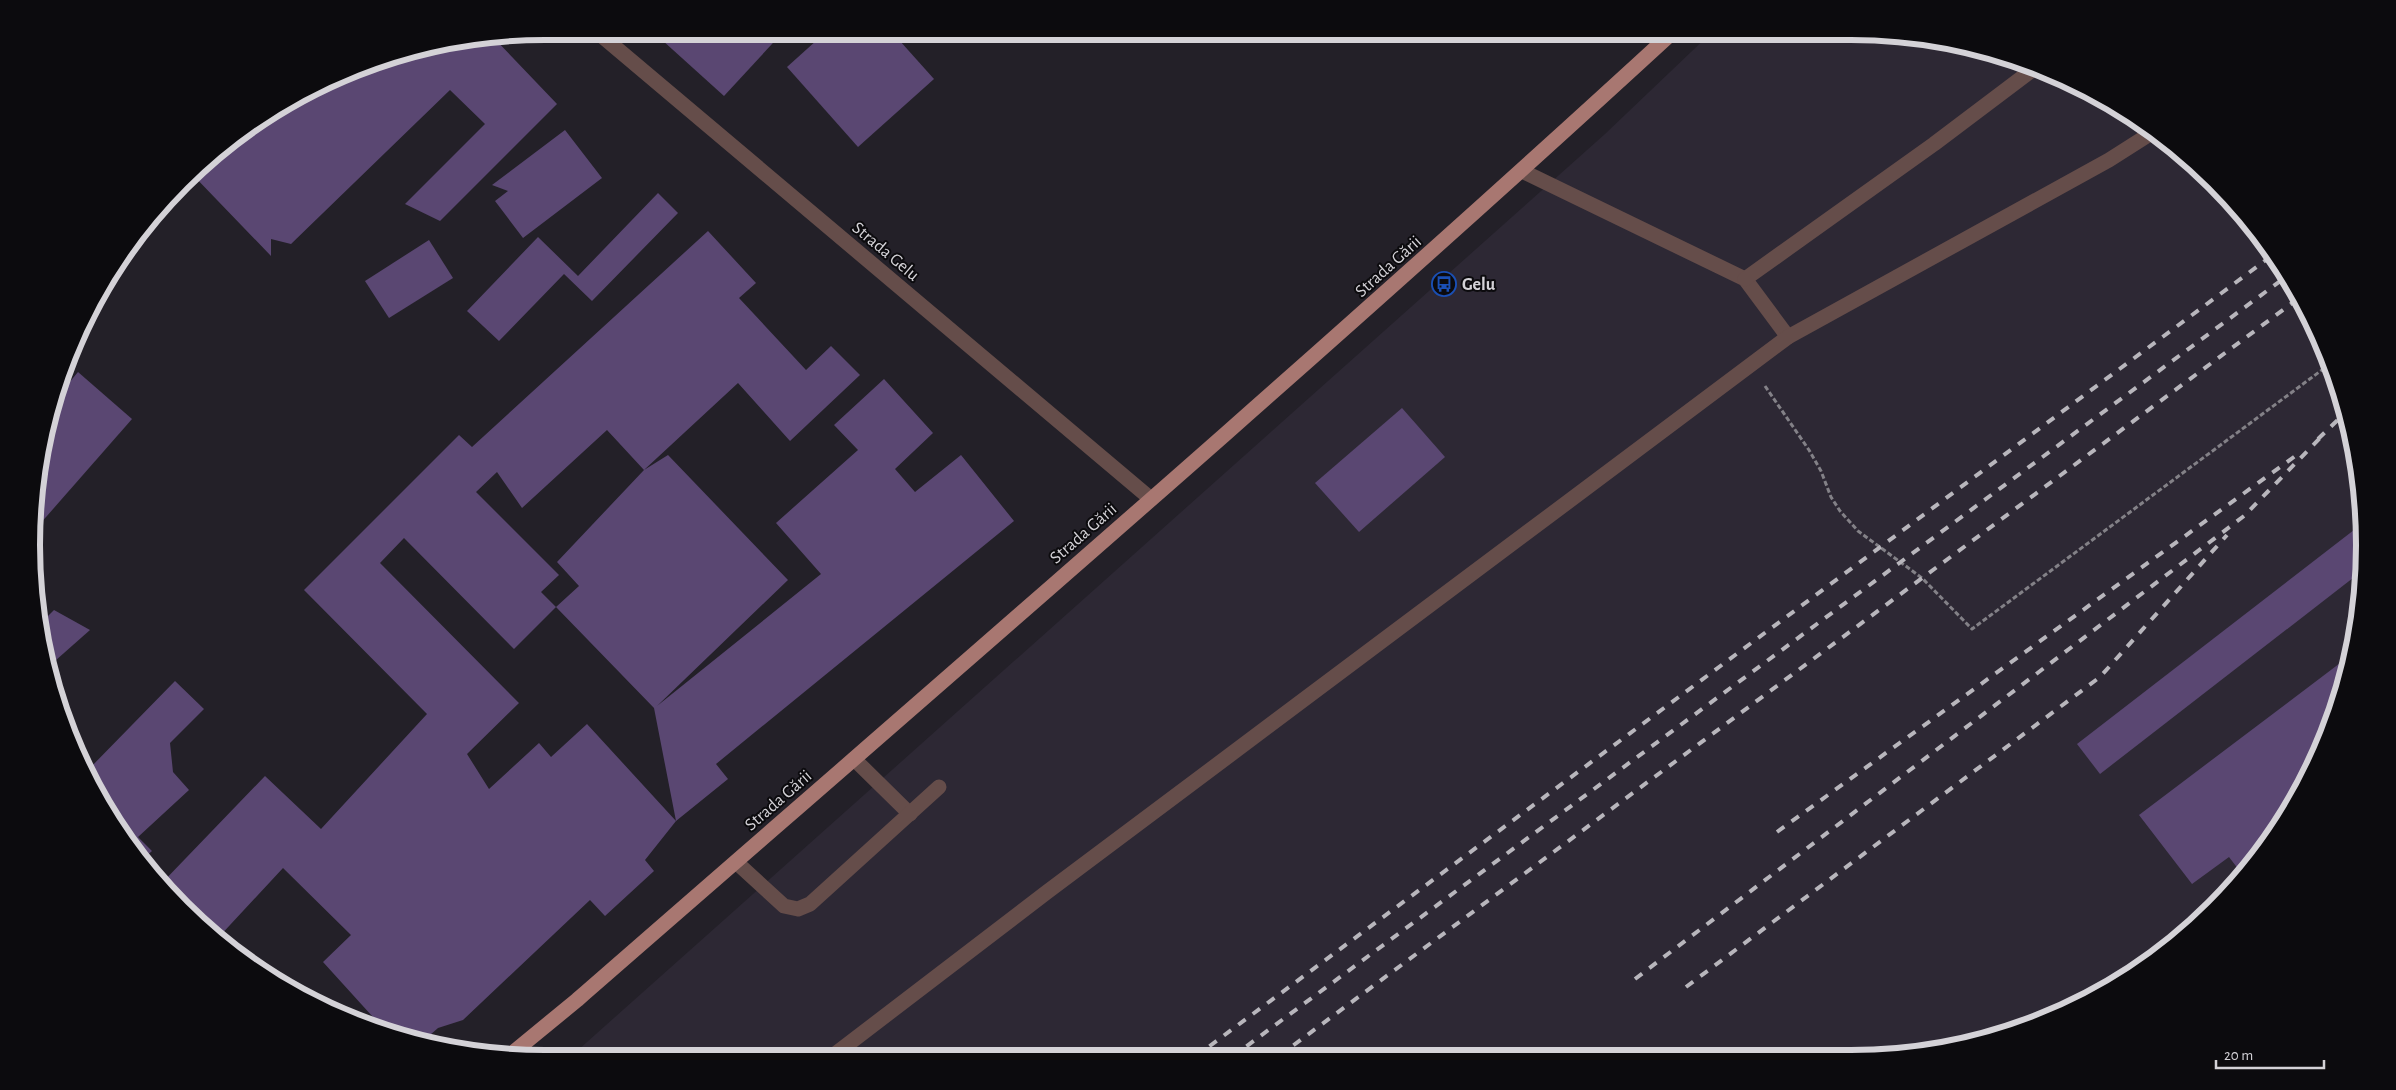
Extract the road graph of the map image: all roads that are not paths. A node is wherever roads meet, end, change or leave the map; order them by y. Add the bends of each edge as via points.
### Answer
1 (607, 40) edge
2 (1664, 40) edge
3 (2029, 73) edge
4 (2147, 136) edge
5 (1522, 171) junction
6 (1745, 279) junction
7 (1788, 337) junction
8 (1151, 499) junction
9 (854, 759) junction
10 (939, 788) dead end
11 (910, 814) junction
12 (736, 862) junction
13 (517, 1049) edge
14 (840, 1050) edge

1 - 8 street, Strada Gelu
2 - 5 main road, Strada Gării
3 - 6 street
4 - 7 street
5 - 6 street
5 - 8 main road, Strada Gării
6 - 7 street
7 - 14 street
8 - 9 main road, Strada Gării
9 - 11 street
9 - 12 main road, Strada Gării
10 - 11 street
11 - 12 street via 810,904 798,909 784,906
12 - 13 main road, Strada Gării

